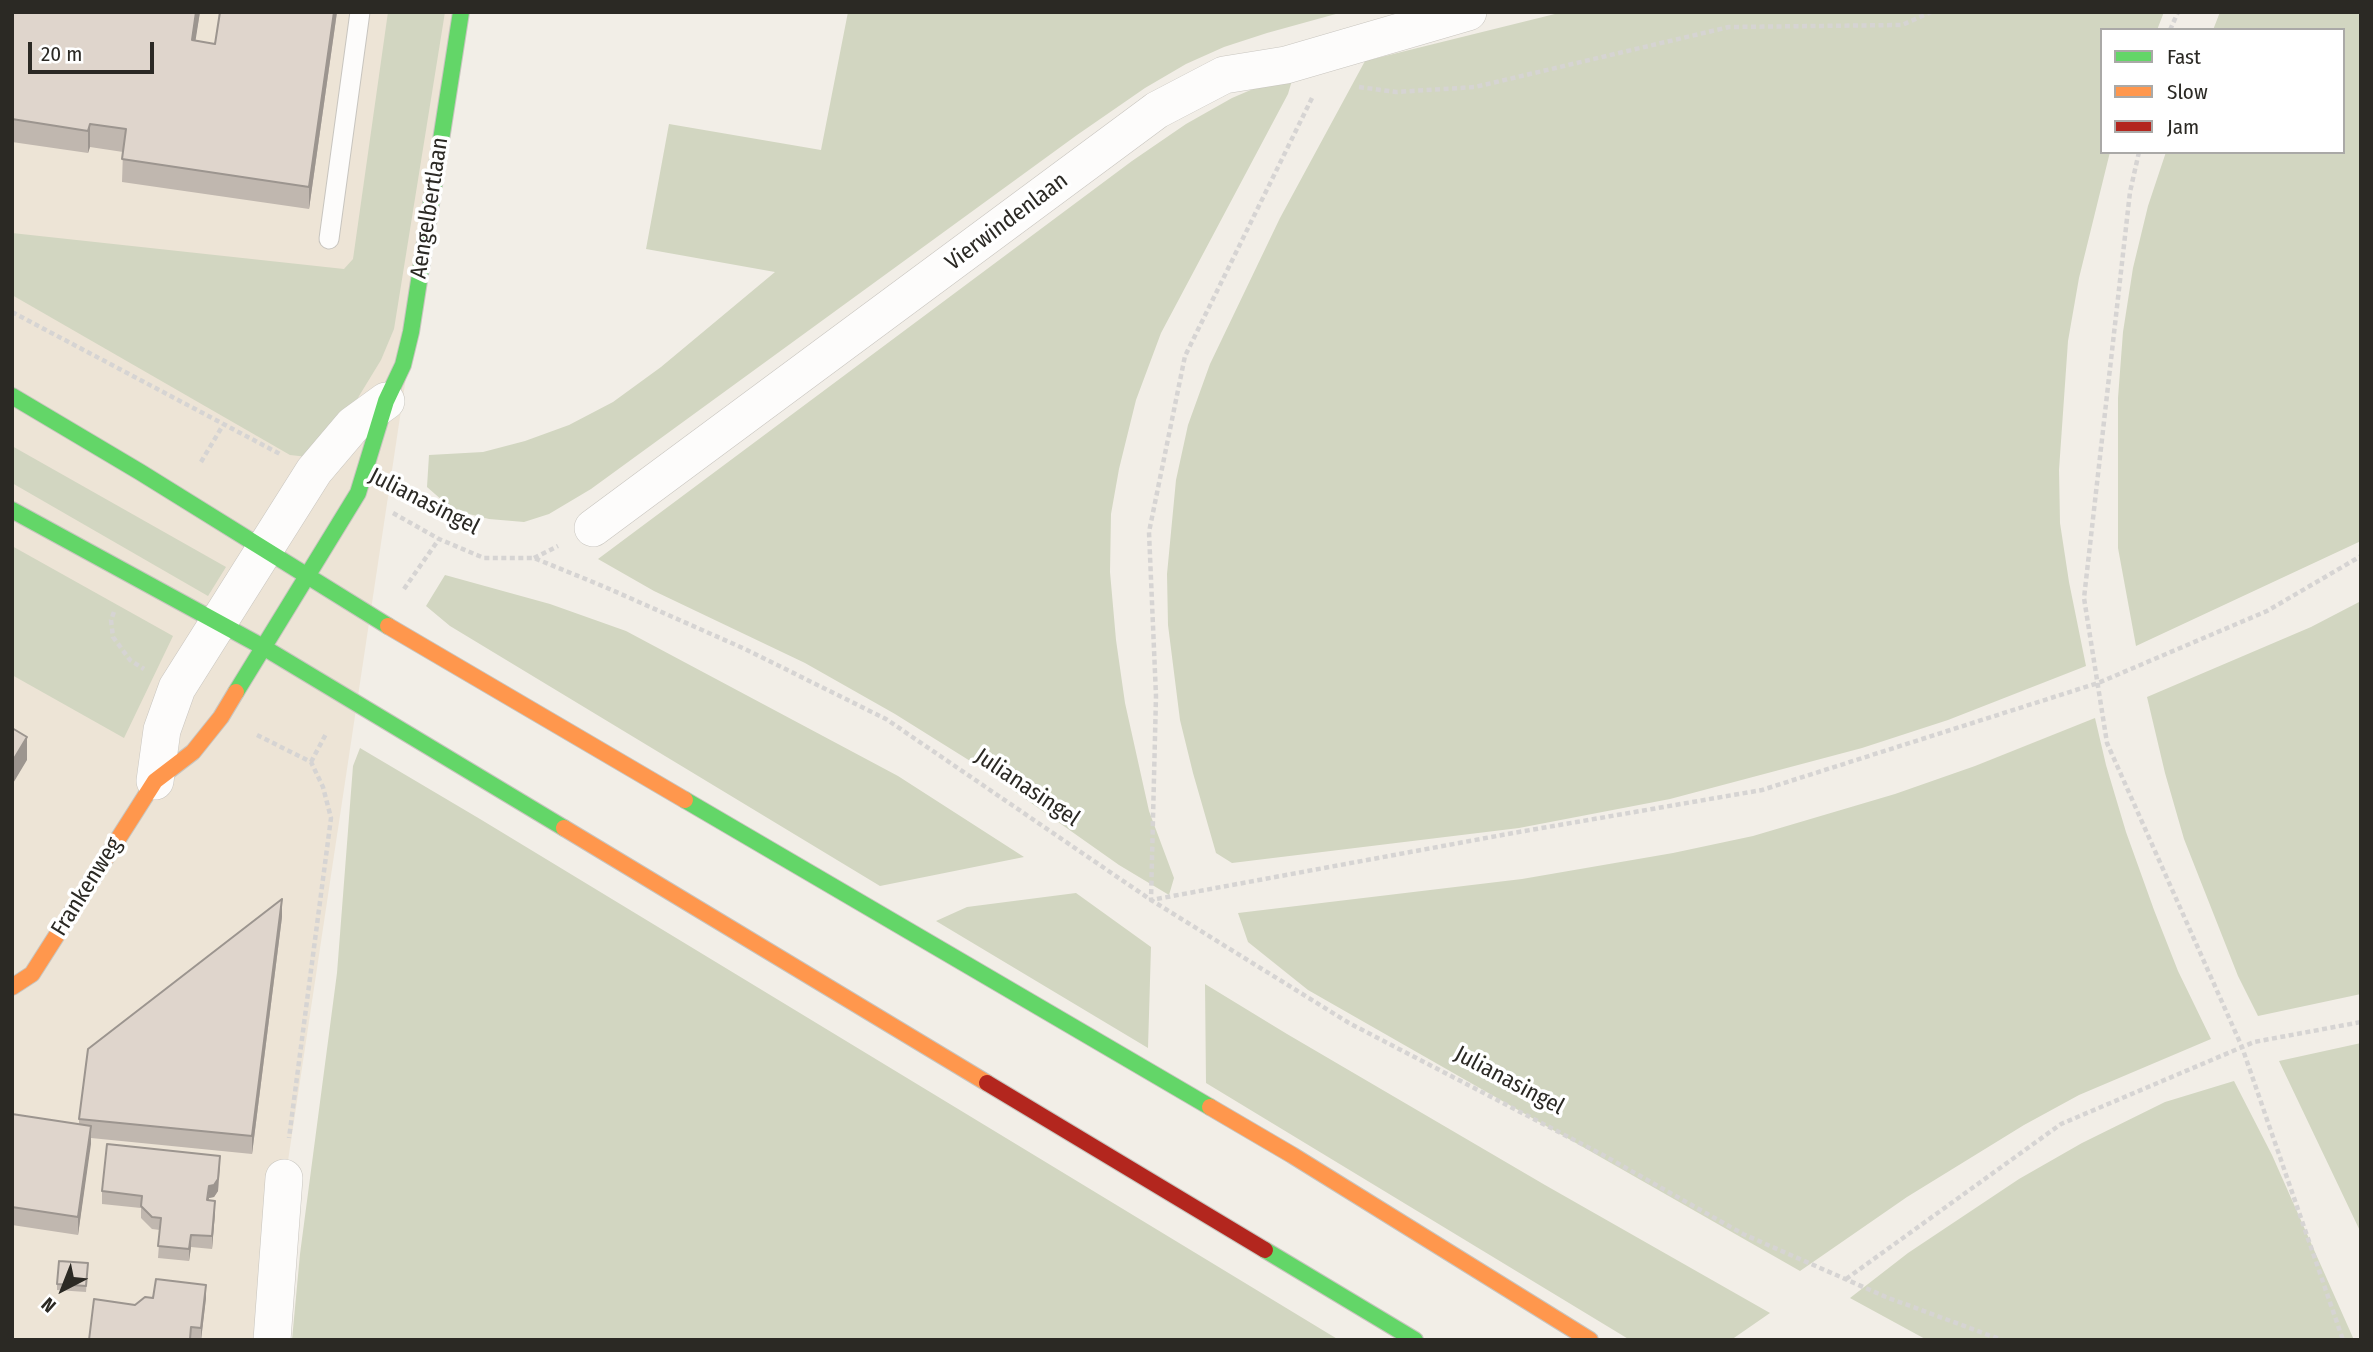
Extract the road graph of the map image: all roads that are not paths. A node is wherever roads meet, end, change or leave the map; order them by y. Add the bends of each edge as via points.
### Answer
1 (360, 12) edge
2 (460, 12) edge
3 (1468, 12) edge
4 (329, 239) dead end
5 (12, 396) edge
6 (386, 401) junction
7 (12, 510) edge
8 (593, 528) dead end
9 (263, 550) junction
10 (306, 577) junction
11 (217, 623) junction
12 (263, 647) junction
13 (155, 781) junction
14 (12, 987) edge
15 (284, 1178) road end
16 (272, 1340) edge
17 (1415, 1340) edge
18 (1590, 1340) edge

1 - 4 lane
2 - 6 main road, Aengelbertlaan via 411,332
3 - 8 street, Vierwindenlaan via 1286,65 1224,75 1157,110
5 - 9 main road
6 - 9 street via 353,425 314,471
6 - 10 main road, Aengelbertlaan via 358,493
7 - 11 main road
9 - 10 main road
9 - 11 street, Frankenweg
10 - 12 main road, Aengelbertlaan
10 - 18 main road via 1292,1155
11 - 12 main road
11 - 13 street, Frankenweg via 177,688 162,730
12 - 13 main road, Frankenweg via 221,717 193,752
12 - 17 main road
13 - 14 main road, Frankenweg via 32,974
15 - 16 street

